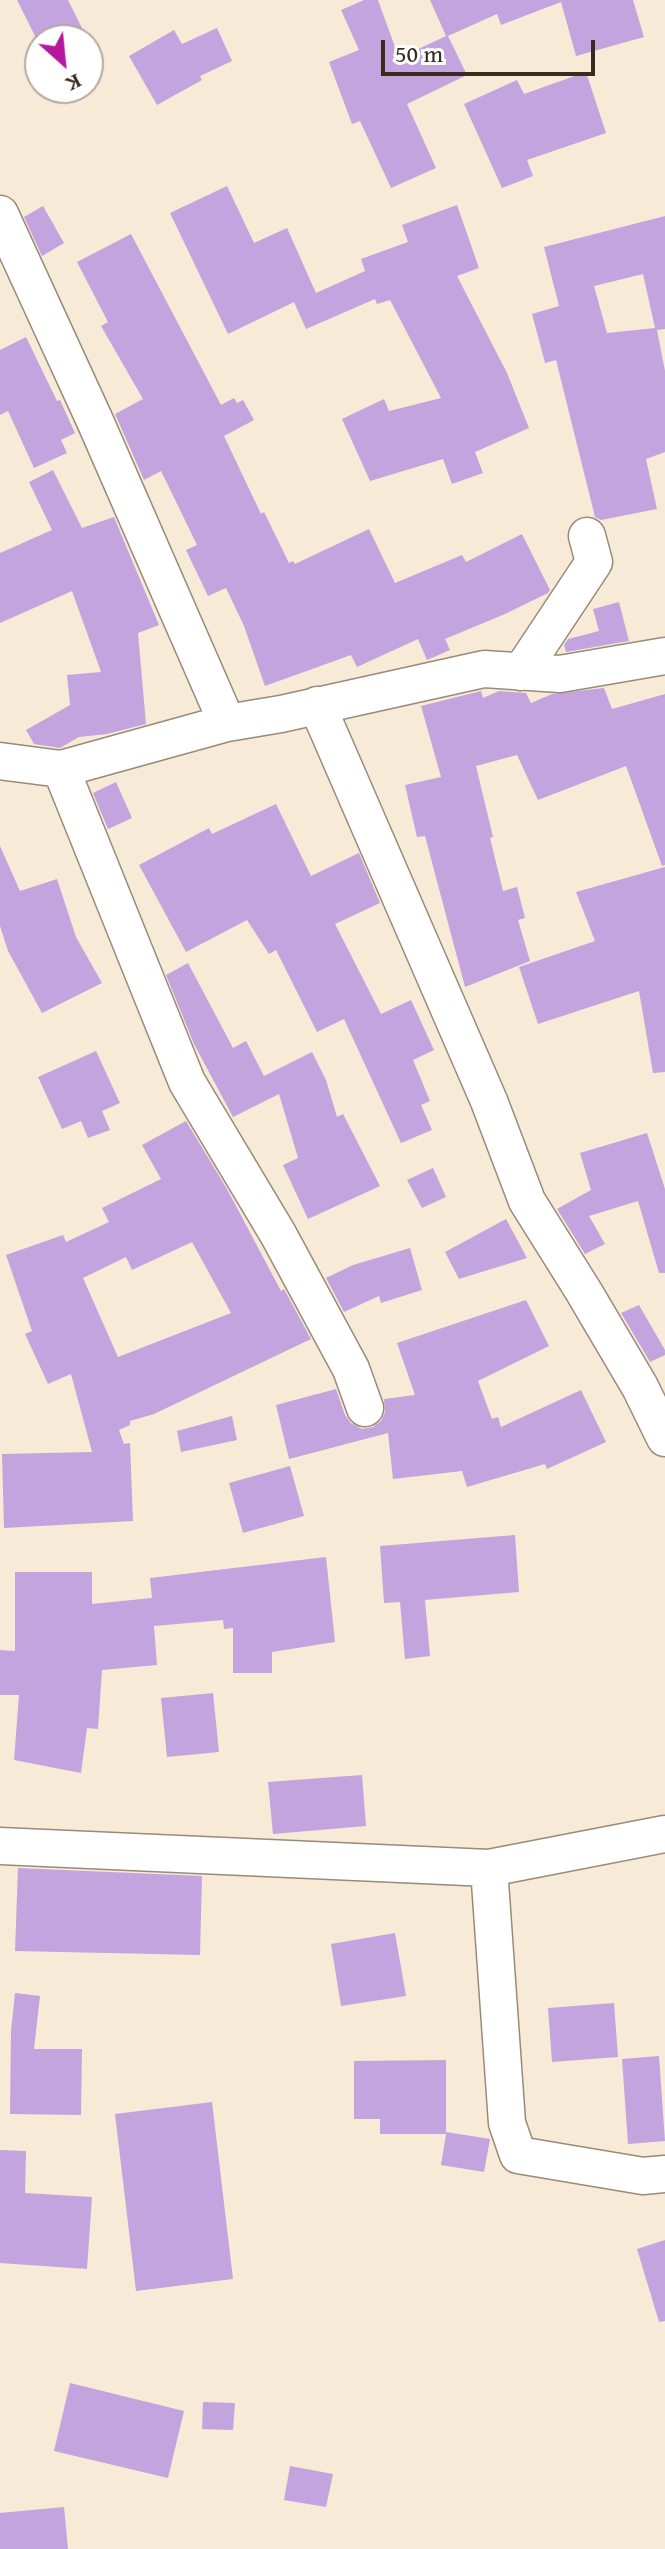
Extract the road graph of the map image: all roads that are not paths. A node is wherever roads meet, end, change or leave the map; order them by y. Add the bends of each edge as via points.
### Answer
1 (0, 214) edge
2 (587, 536) dead end
3 (665, 656) edge
4 (521, 672) junction
5 (317, 705) junction
6 (227, 723) junction
7 (0, 761) edge
8 (61, 769) junction
9 (365, 1408) dead end
10 (665, 1438) edge
11 (665, 1834) edge
12 (0, 1846) edge
13 (489, 1868) junction
14 (665, 2174) edge

1 - 6 street
2 - 4 street via 594,562
3 - 4 street via 560,674
4 - 5 street via 484,669
5 - 6 street
5 - 10 street via 527,1201
6 - 8 street
7 - 8 street
8 - 9 street via 187,1082 278,1234 351,1369
11 - 13 street
12 - 13 street
13 - 14 street via 507,2123 518,2155 643,2176

